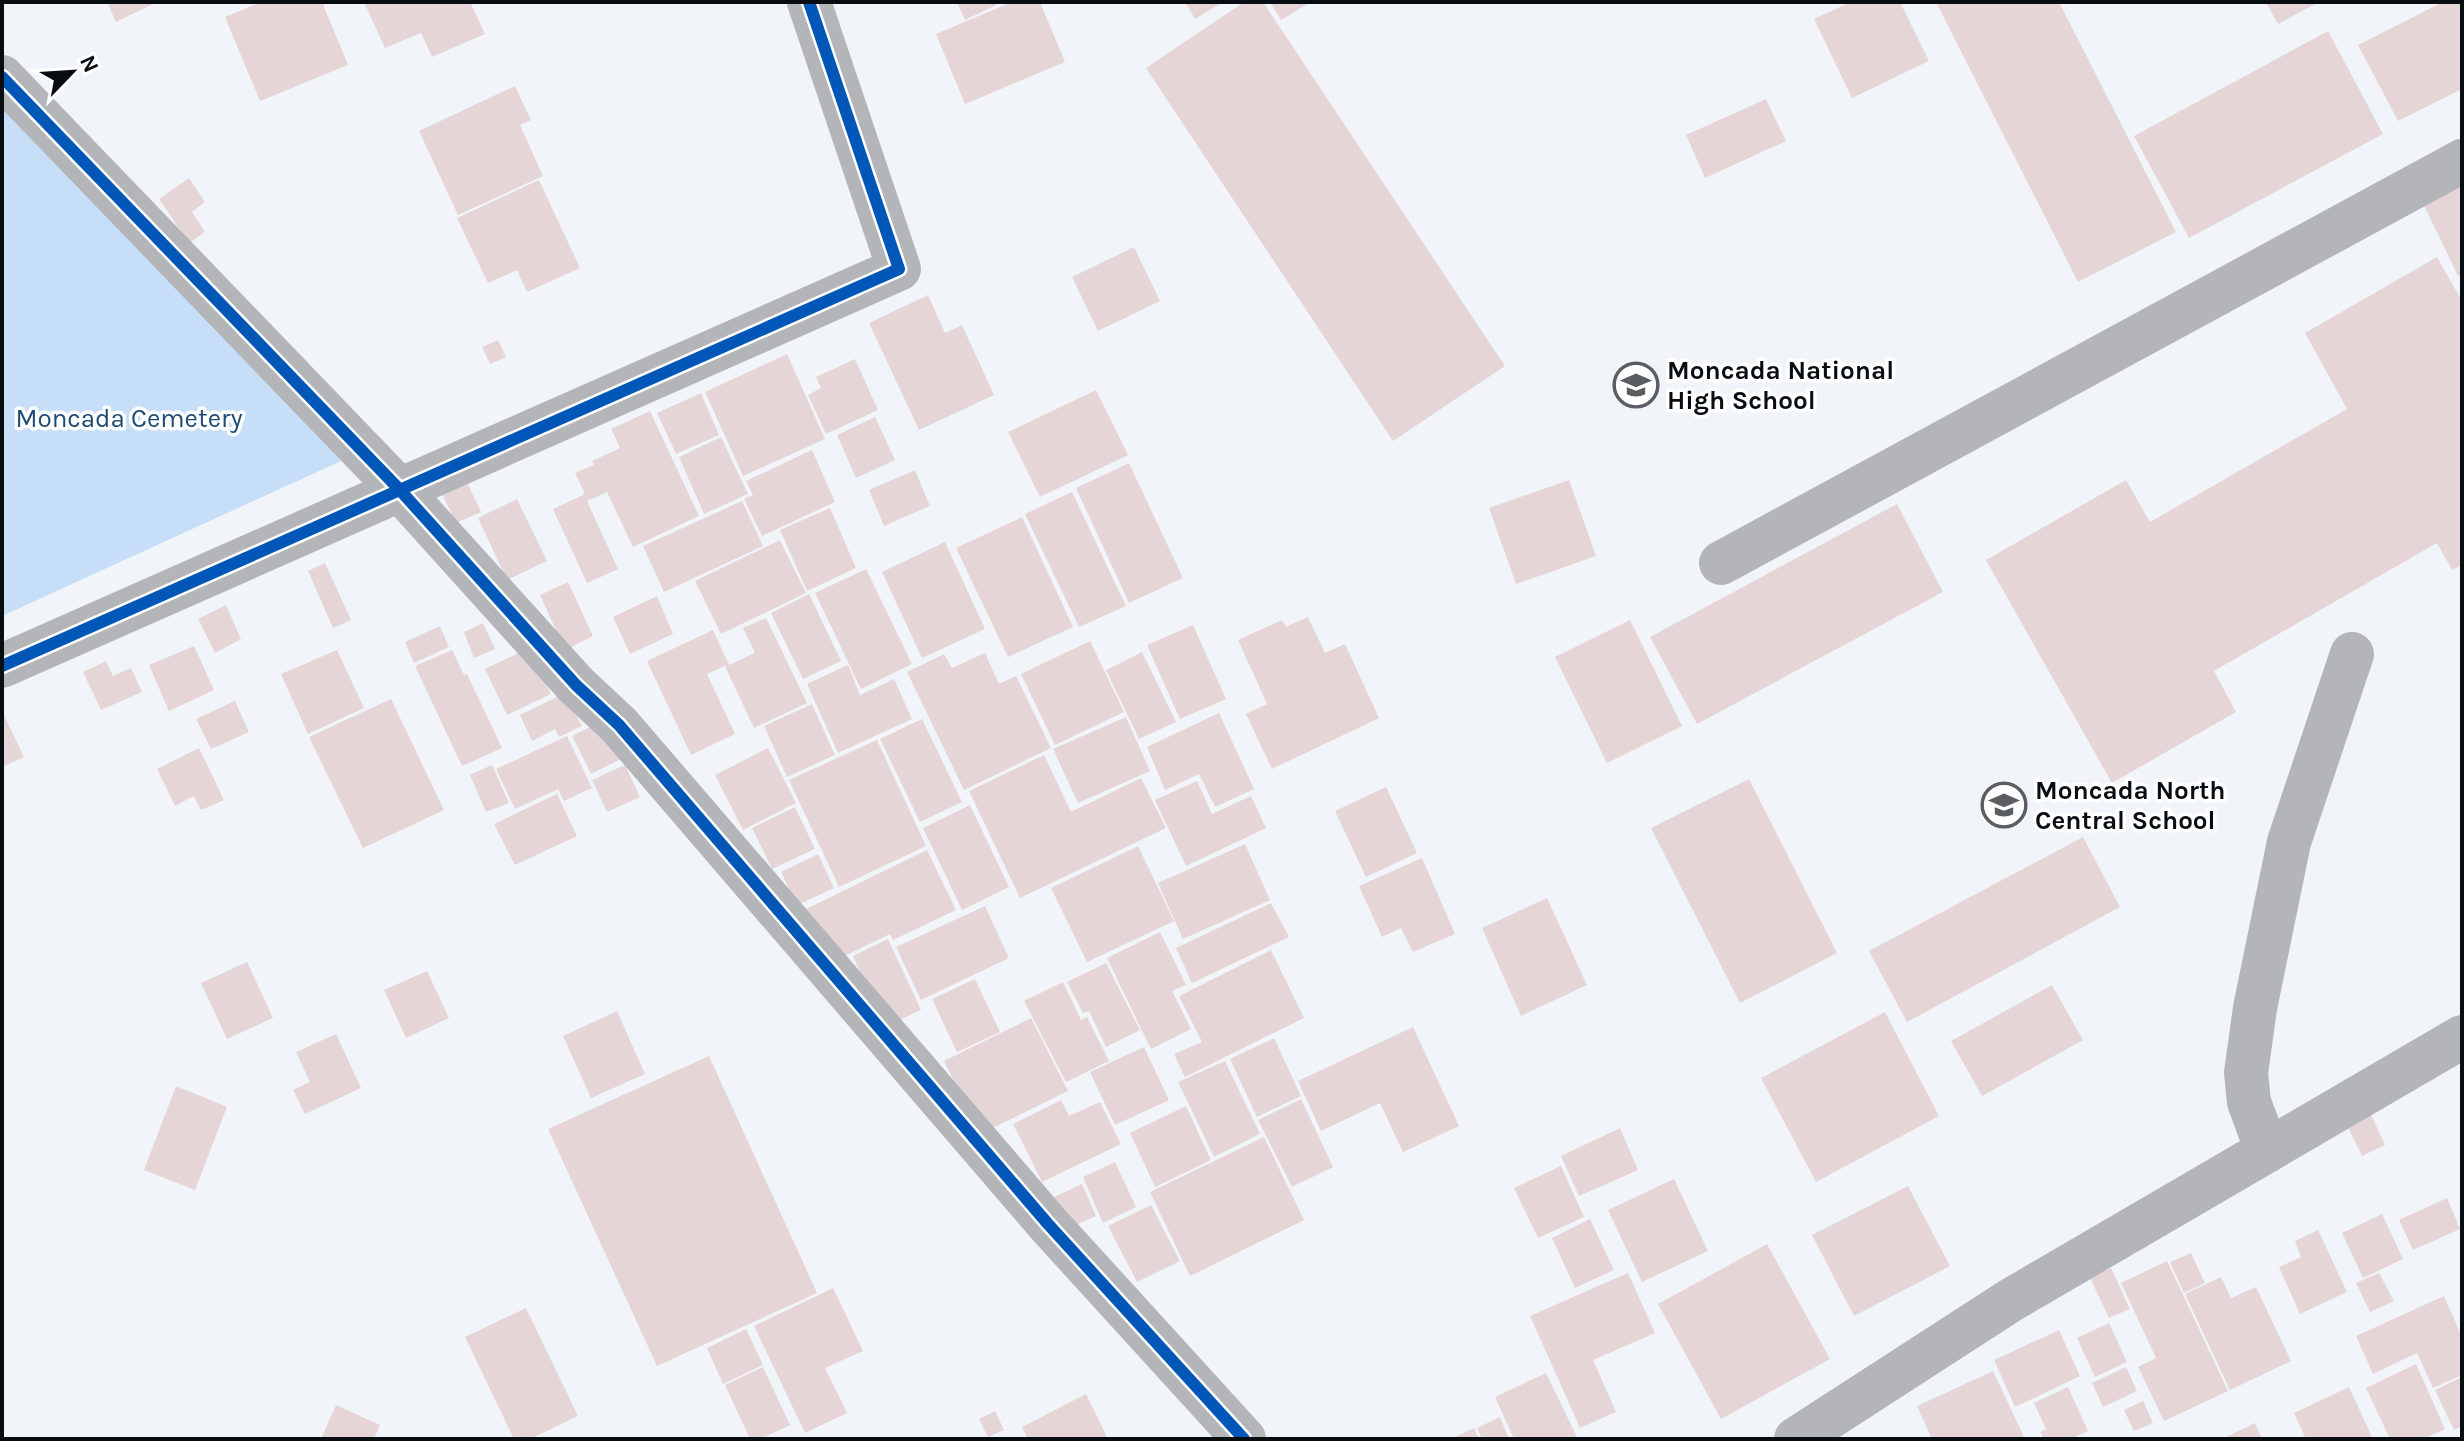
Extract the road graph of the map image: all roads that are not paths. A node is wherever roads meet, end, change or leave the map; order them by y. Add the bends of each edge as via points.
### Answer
1 (809, 2) edge
2 (2, 77) edge
3 (2462, 161) edge
4 (399, 489) junction
5 (1721, 563) dead end
6 (2352, 654) dead end
7 (2, 666) edge
8 (2462, 1037) edge
9 (2267, 1151) junction
10 (1244, 1439) edge
11 (1796, 1439) edge

1 - 4 street via 899,269
2 - 4 street
3 - 5 street
4 - 7 street
4 - 10 street via 576,685 619,725 1048,1224
6 - 9 street via 2289,842 2255,1008 2246,1073 2249,1102
8 - 9 street
9 - 11 street via 2011,1300

